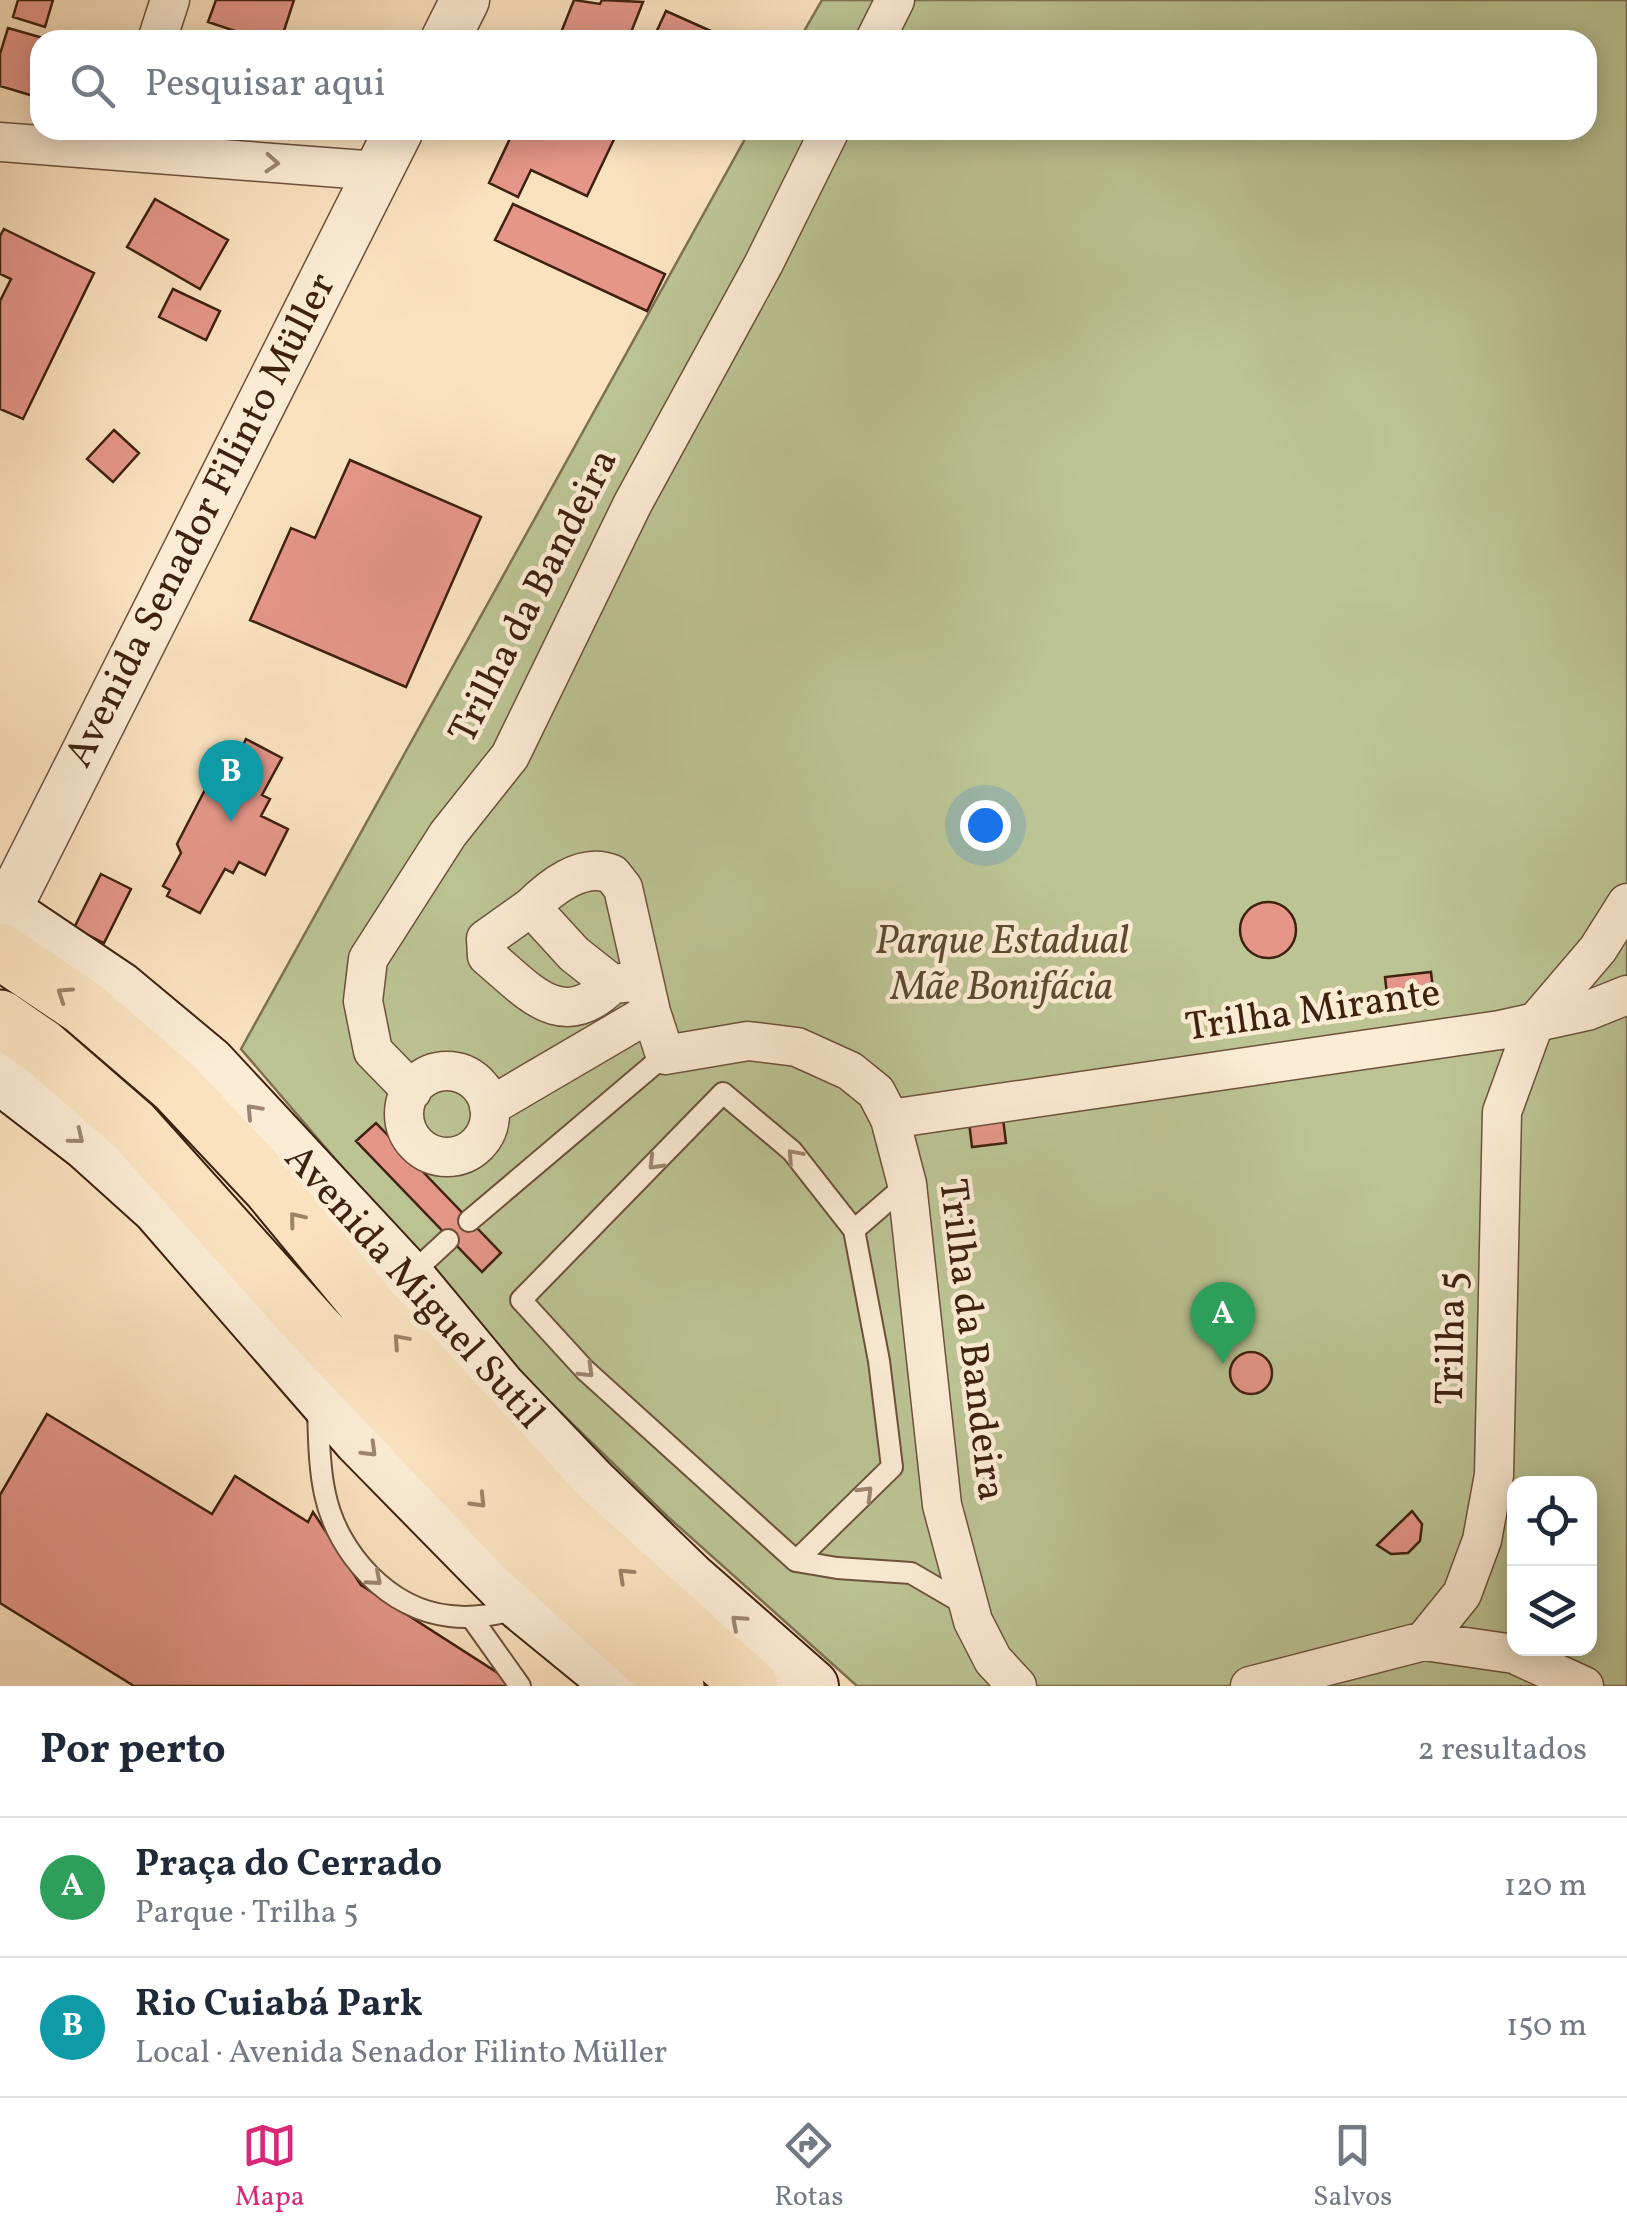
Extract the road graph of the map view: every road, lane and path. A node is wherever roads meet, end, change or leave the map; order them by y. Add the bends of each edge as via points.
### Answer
1 (170, 0) edge
2 (465, 0) edge
3 (895, 0) edge
4 (160, 30) edge
5 (449, 30) edge
6 (880, 30) edge
7 (825, 140) edge
8 (124, 141) edge
9 (0, 142) edge
10 (388, 151) edge
11 (1627, 903) edge
12 (531, 907) junction
13 (2, 923) edge
14 (635, 992) junction
15 (1627, 995) edge
16 (0, 1018) edge
17 (1534, 1024) junction
18 (665, 1055) junction
19 (0, 1077) edge
20 (412, 1091) junction
21 (489, 1107) junction
22 (890, 1119) junction
23 (908, 1184) junction
24 (469, 1221) dead end
25 (854, 1230) junction
26 (448, 1240) dead end
27 (383, 1286) junction
28 (318, 1392) junction
29 (542, 1532) junction
30 (796, 1561) junction
31 (967, 1605) junction
32 (526, 1608) junction
33 (472, 1617) junction
34 (1424, 1641) junction
35 (520, 1686) edge
36 (621, 1686) edge
37 (676, 1686) edge
38 (750, 1686) edge
39 (812, 1686) edge
40 (1017, 1686) edge
41 (1250, 1686) edge
42 (1584, 1686) edge

1 - 4 street
2 - 5 street
3 - 6 street
7 - 20 street, Trilha da Bandeira via 632,503 510,756 448,834 368,958 364,1001 374,1051
8 - 9 street
8 -> 10 street
10 - 13 street, Avenida Senador Filinto Müller
11 - 17 street via 1598,949
12 - 14 street via 574,954
12 - 14 street via 548,890 589,870 612,874 623,888
12 - 14 street via 486,940 486,956 546,1005 562,1008
27 -> 13 highway via 270,1188 176,1086 83,1007
14 - 18 street
14 - 21 street
15 - 17 street, Trilha Mirante
16 -> 29 highway via 134,1126 315,1330
17 - 22 street, Trilha Mirante
17 - 34 street, Trilha 5 via 1502,1112 1491,1492 1462,1594
18 - 22 street, Trilha da Bandeira via 748,1041 798,1047 850,1070 876,1092
18 - 24 lane
19 -> 28 main road via 158,1208
20 - 21 street via 434,1074 454,1072 472,1078
20 - 21 street via 404,1118 410,1136 441,1158 477,1146 488,1130
22 - 23 street, Trilha da Bandeira
23 - 25 lane
23 - 31 street, Trilha da Bandeira via 942,1505
30 -> 25 lane via 892,1467
25 -> 30 lane via 792,1151 723,1094 521,1300 585,1370
26 - 27 lane
29 -> 27 highway
39 -> 27 main road, Avenida Miguel Sutil via 689,1578 500,1388
28 -> 32 main road
28 -> 33 lane via 325,1496 353,1555 374,1580 419,1608
29 - 37 highway
38 -> 29 highway
30 - 31 lane via 911,1573
31 - 40 street, Trilha da Bandeira via 992,1660
32 - 33 lane
32 - 36 main road
33 - 35 lane
34 - 41 street
34 - 42 street via 1514,1654

